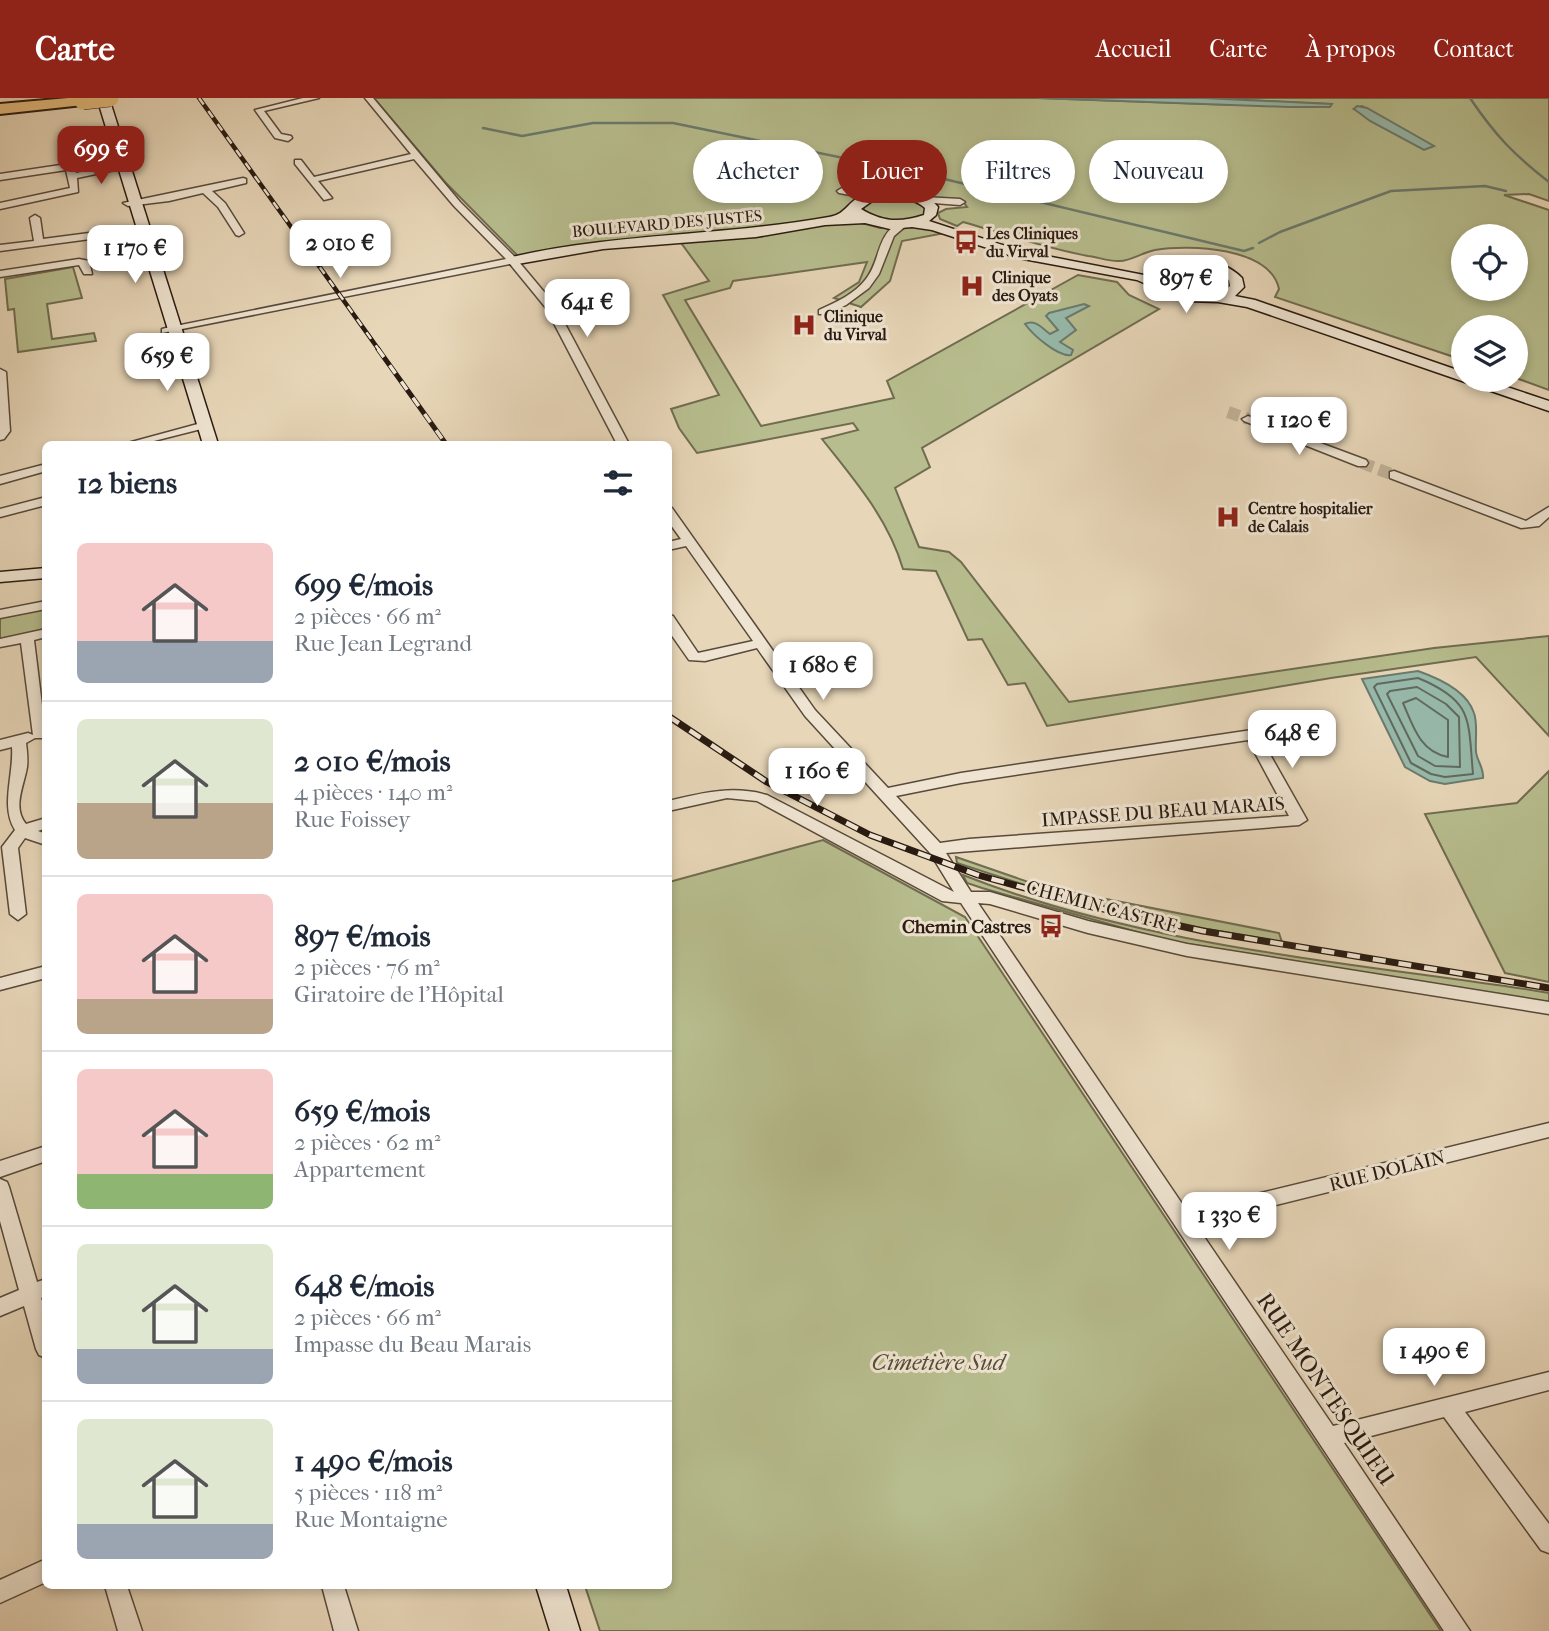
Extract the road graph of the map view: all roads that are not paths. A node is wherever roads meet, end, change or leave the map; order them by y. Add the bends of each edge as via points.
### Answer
1 (103, 98) edge
2 (110, 98) edge
3 (315, 98) edge
4 (369, 98) edge
5 (85, 99) edge
6 (0, 107) edge
7 (288, 138) dead end
8 (418, 155) junction
9 (298, 162) dead end
10 (121, 167) junction
11 (73, 176) junction
12 (0, 177) edge
13 (312, 180) junction
14 (243, 181) dead end
15 (205, 190) junction
16 (327, 198) dead end
17 (947, 202) edge
18 (132, 203) junction
19 (855, 203) edge
20 (864, 203) edge
21 (926, 203) edge
22 (0, 206) edge
23 (858, 206) junction
24 (931, 213) junction
25 (35, 218) dead end
26 (874, 221) junction
27 (825, 222) junction
28 (908, 224) junction
29 (140, 229) junction
30 (239, 233) dead end
31 (885, 242) junction
32 (39, 243) junction
33 (0, 248) edge
34 (512, 261) junction
35 (1162, 270) junction
36 (88, 272) dead end
37 (0, 274) edge
38 (1158, 284) junction
39 (1237, 287) junction
40 (1220, 298) junction
41 (823, 312) dead end
42 (170, 330) junction
43 (1451, 366) edge
44 (0, 372) edge
45 (1451, 373) edge
46 (1, 389) edge
47 (1508, 392) edge
48 (1526, 392) edge
49 (1549, 400) edge
50 (1549, 406) edge
51 (1248, 419) tunnel mouth
52 (200, 426) junction
53 (0, 437) edge
54 (142, 441) edge
55 (202, 441) edge
56 (209, 441) edge
57 (621, 441) edge
58 (1362, 463) tunnel mouth
59 (42, 468) edge
60 (1394, 475) tunnel mouth
61 (0, 480) edge
62 (42, 502) edge
63 (1549, 511) edge
64 (0, 513) edge
65 (672, 516) edge
66 (690, 541) junction
67 (672, 545) edge
68 (42, 573) edge
69 (0, 577) edge
70 (42, 578) edge
71 (0, 582) edge
72 (42, 606) edge
73 (0, 614) edge
74 (672, 625) edge
75 (42, 635) edge
76 (27, 637) junction
77 (0, 643) edge
78 (761, 643) junction
79 (42, 729) edge
80 (42, 735) edge
81 (19, 741) junction
82 (0, 745) edge
83 (884, 794) junction
84 (672, 805) edge
85 (42, 824) edge
86 (23, 830) junction
87 (42, 838) edge
88 (936, 849) junction
89 (965, 896) junction
90 (18, 914) dead end
91 (42, 973) edge
92 (0, 984) edge
93 (1549, 1008) edge
94 (1549, 1130) edge
95 (42, 1154) edge
96 (0, 1169) edge
97 (0, 1186) edge
98 (1183, 1220) junction
99 (37, 1291) edge
100 (0, 1307) edge
101 (42, 1323) edge
102 (1549, 1381) edge
103 (1448, 1406) junction
104 (1328, 1437) junction
105 (1549, 1542) edge
106 (42, 1572) edge
107 (117, 1589) edge
108 (334, 1589) edge
109 (552, 1589) edge
110 (567, 1589) edge
111 (0, 1592) edge
112 (130, 1631) edge
113 (346, 1631) edge
114 (565, 1631) edge
115 (580, 1631) edge
116 (1458, 1631) edge

1 - 10 street
2 - 5 highway, bridge
3 - 7 street via 258,110 278,136
4 - 8 street
5 - 6 highway
5 - 10 street
8 - 13 street
8 - 34 street
9 - 13 street
10 - 11 street
10 - 18 street
11 - 12 street via 70,168 61,167
11 - 22 street via 75,190 69,193
13 - 16 street
14 - 15 street
15 - 18 street
15 - 30 street via 222,205
17 - 24 street via 961,204
18 - 29 street
19 - 23 street
20 - 23 street, BOULEVARD DES JUSTES
21 - 24 street
23 - 26 street
23 - 27 street, BOULEVARD DES JUSTES via 847,217
24 - 28 street
24 - 35 street via 944,224 1026,251 1131,270
25 - 32 street
26 - 27 street, BOULEVARD DES JUSTES
26 - 28 street, BOULEVARD DES JUSTES
26 - 31 street via 885,229
27 - 34 street, BOULEVARD DES JUSTES via 767,232 601,246
28 - 31 street via 893,229
28 - 38 street via 934,226 1018,254
29 - 32 street
29 - 42 street
31 - 41 street via 868,284
32 - 33 street
34 - 42 street
34 - 57 street via 555,312
35 - 38 street via 1156,276
35 - 39 street via 1183,264 1211,266 1232,275
36 - 37 street via 85,263 79,262 23,265
38 - 40 street via 1185,298
39 - 40 street
39 - 43 street via 1259,300
40 - 45 street via 1250,303
42 - 52 street
44 - 46 street
46 - 53 street via 4,431
47 - 50 street
48 - 49 street
51 - 58 street
52 - 54 street
52 - 55 street
52 - 56 street
59 - 61 street
60 - 63 street via 1525,525
62 - 64 street
65 - 66 street, RUE MONTESQUIEU
66 - 67 street
66 - 78 street, RUE MONTESQUIEU
68 - 69 street
70 - 71 street
72 - 73 street
74 - 78 street via 694,657
75 - 76 street
76 - 77 street
76 - 79 street
78 - 83 street, RUE MONTESQUIEU via 816,722
80 - 81 street
81 - 82 street
81 - 86 street via 19,766 10,800
83 - 88 street, RUE MONTESQUIEU
83 - 88 street, IMPASSE DU BEAU MARAIS via 1252,735 1299,820
84 - 89 street, CHEMIN CASTRE via 730,792 754,795 942,895
85 - 86 street
86 - 87 street
86 - 90 street via 10,851
88 - 89 street, RUE MONTESQUIEU
89 - 93 street, CHEMIN CASTRE via 990,898 1187,950
89 - 98 street, RUE MONTESQUIEU
91 - 92 street
94 - 98 street, RUE DOLAIN
95 - 96 street
97 - 99 street
98 - 104 street, RUE MONTESQUIEU
99 - 100 street
99 - 101 street
102 - 103 street
103 - 104 street
103 - 105 street
104 - 116 street, RUE MONTESQUIEU
106 - 111 street
107 - 112 street
108 - 113 street
109 - 114 street
110 - 115 street

